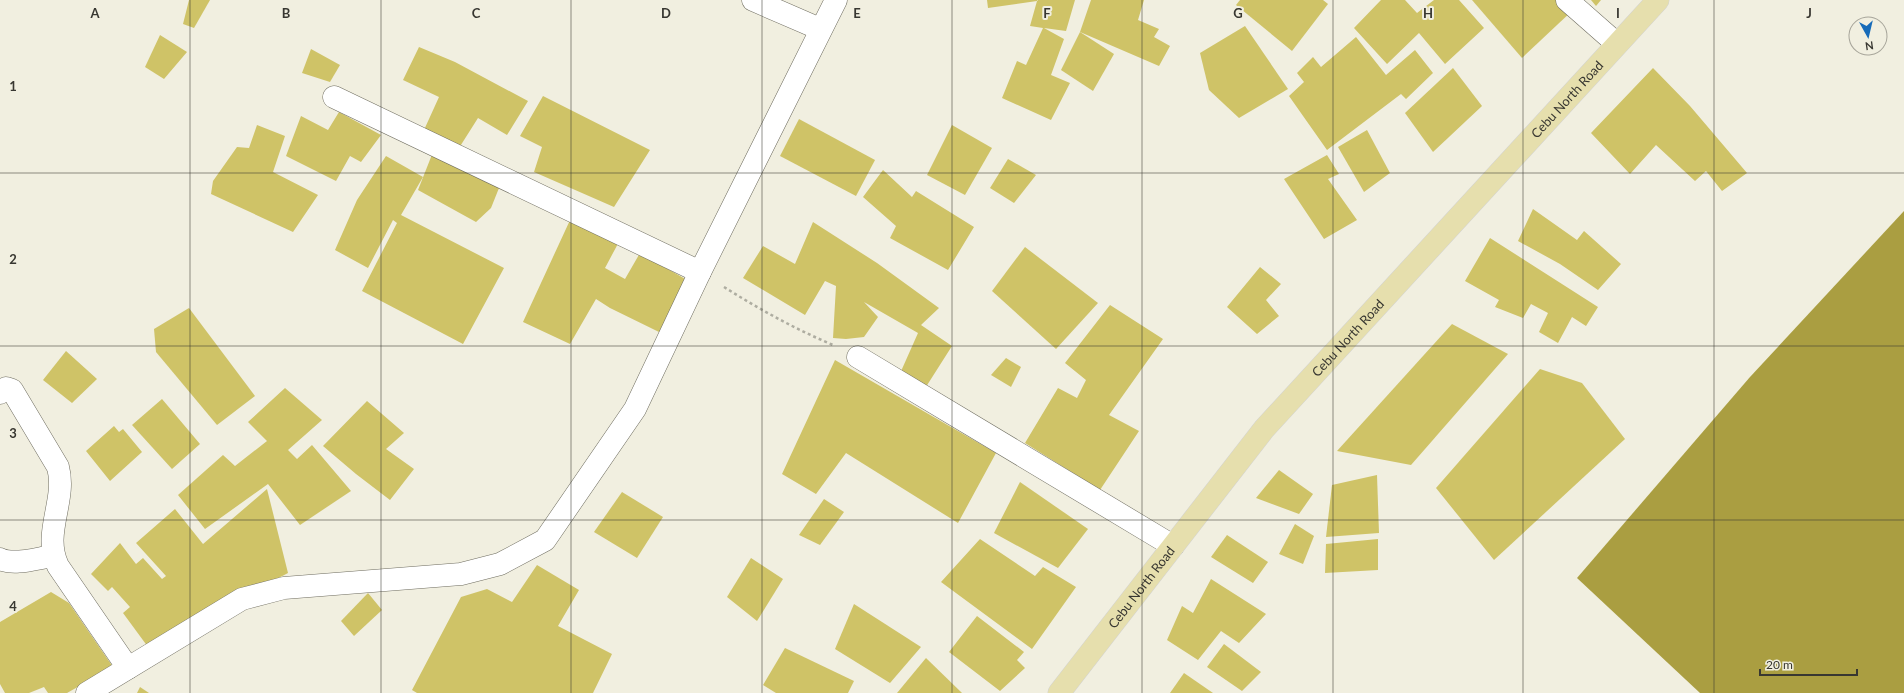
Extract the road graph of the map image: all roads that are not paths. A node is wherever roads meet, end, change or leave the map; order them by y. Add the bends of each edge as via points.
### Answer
1 (753, 0) edge
2 (836, 0) edge
3 (1567, 0) edge
4 (1658, 0) edge
5 (820, 29) junction
6 (1617, 44) junction
7 (334, 97) dead end
8 (700, 272) junction
9 (858, 357) road end
10 (0, 392) edge
11 (1173, 546) junction
12 (53, 556) junction
13 (0, 559) edge
14 (128, 668) junction
15 (87, 693) edge
16 (1059, 693) edge

1 - 5 street
2 - 5 street
3 - 6 street
4 - 6 main road, Cebu North Road
5 - 8 street
6 - 11 main road, Cebu North Road via 1264,429
7 - 8 street
8 - 14 street via 635,409 545,540 500,564 461,574 284,588 242,599
9 - 11 street
10 - 12 street via 6,388 12,390 58,467 61,481 52,542
11 - 16 main road, Cebu North Road
12 - 13 street via 13,561
12 - 14 street
14 - 15 street

